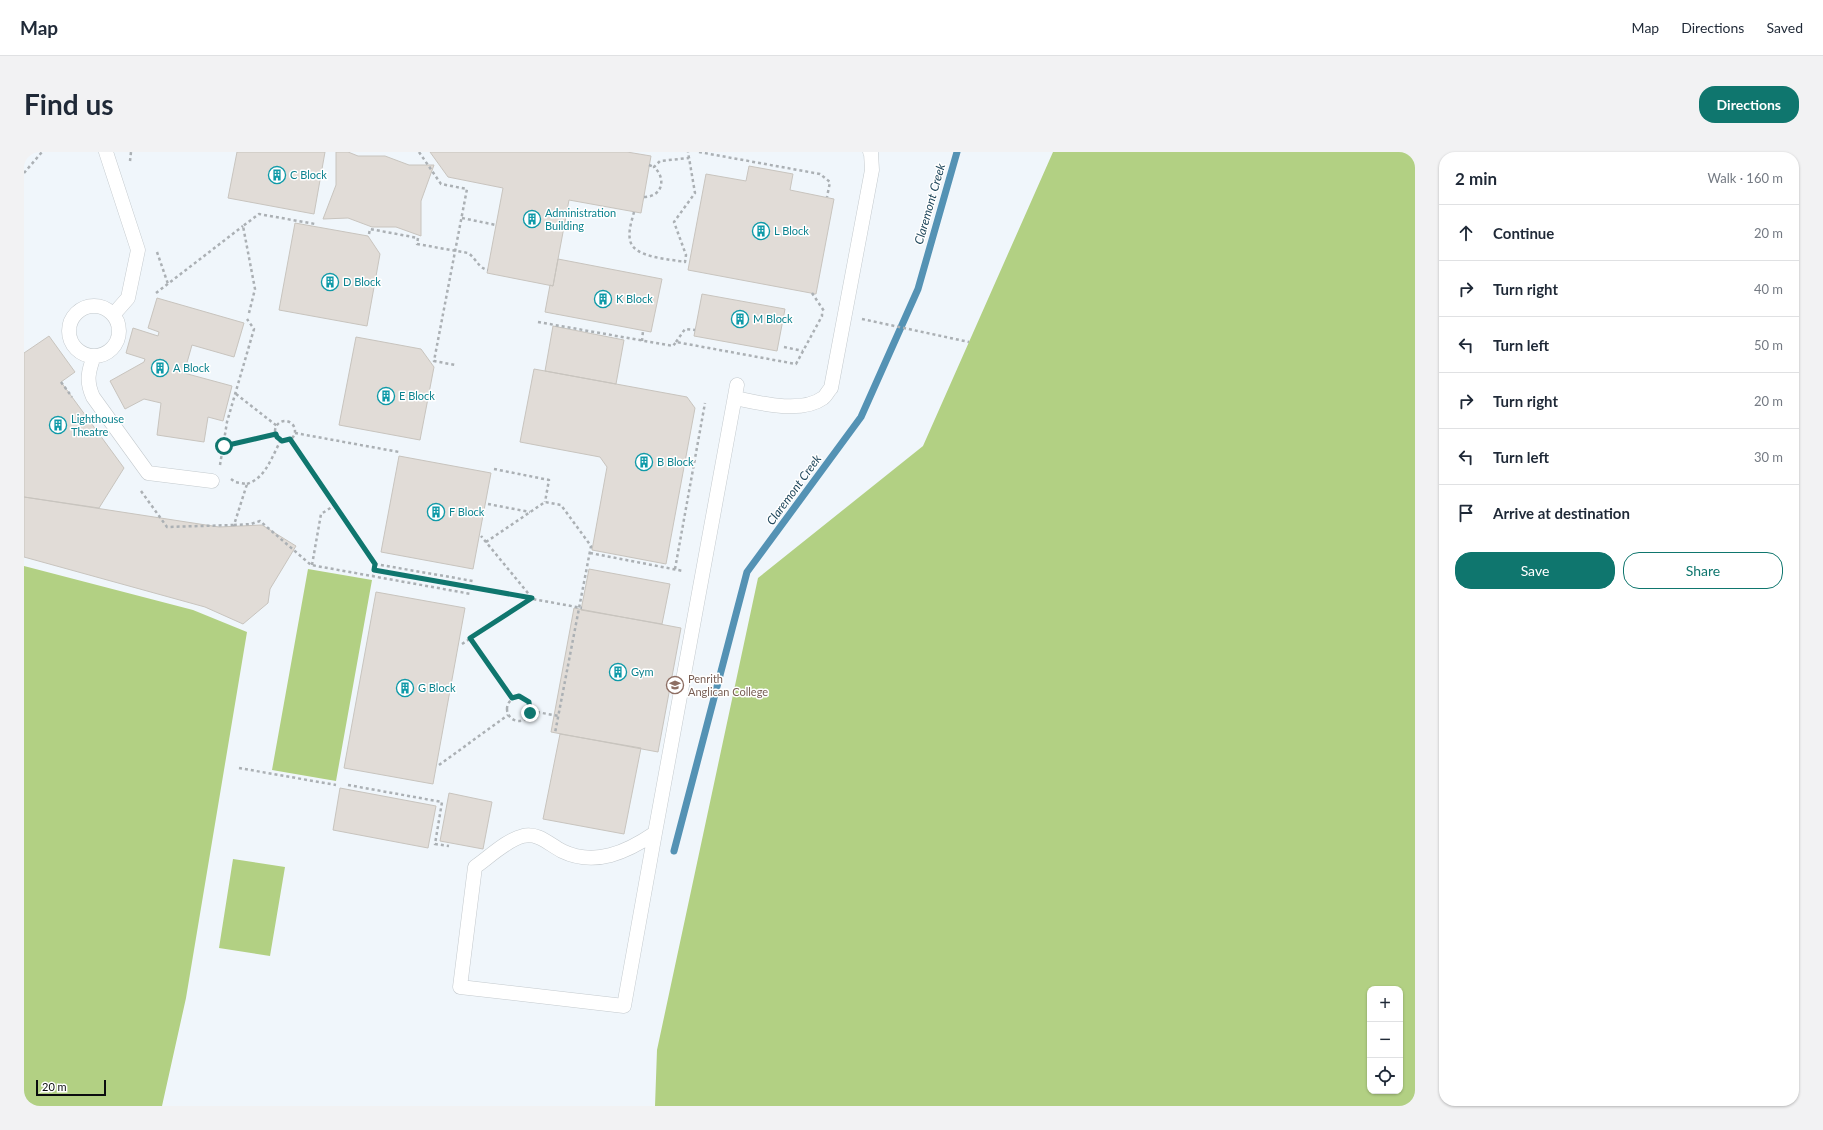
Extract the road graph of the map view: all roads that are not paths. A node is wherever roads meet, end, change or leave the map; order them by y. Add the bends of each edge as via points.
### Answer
1 (106, 152) edge
2 (870, 152) edge
3 (114, 315) junction
4 (94, 356) junction
5 (212, 481) dead end
6 (655, 833) junction

1 - 3 lane via 138,250 128,298
2 - 6 lane via 872,170 831,388 823,398 798,406 776,406 736,392
3 - 4 lane via 118,335 115,343 110,350
3 - 4 lane via 98,306 90,306 75,313 70,321 68,329 72,343 85,354
4 - 5 lane via 89,369 88,385 93,397 148,473
6 - 6 lane via 624,1006 460,987 475,867 514,839 524,836 536,836 563,852 583,858 604,858 637,845

